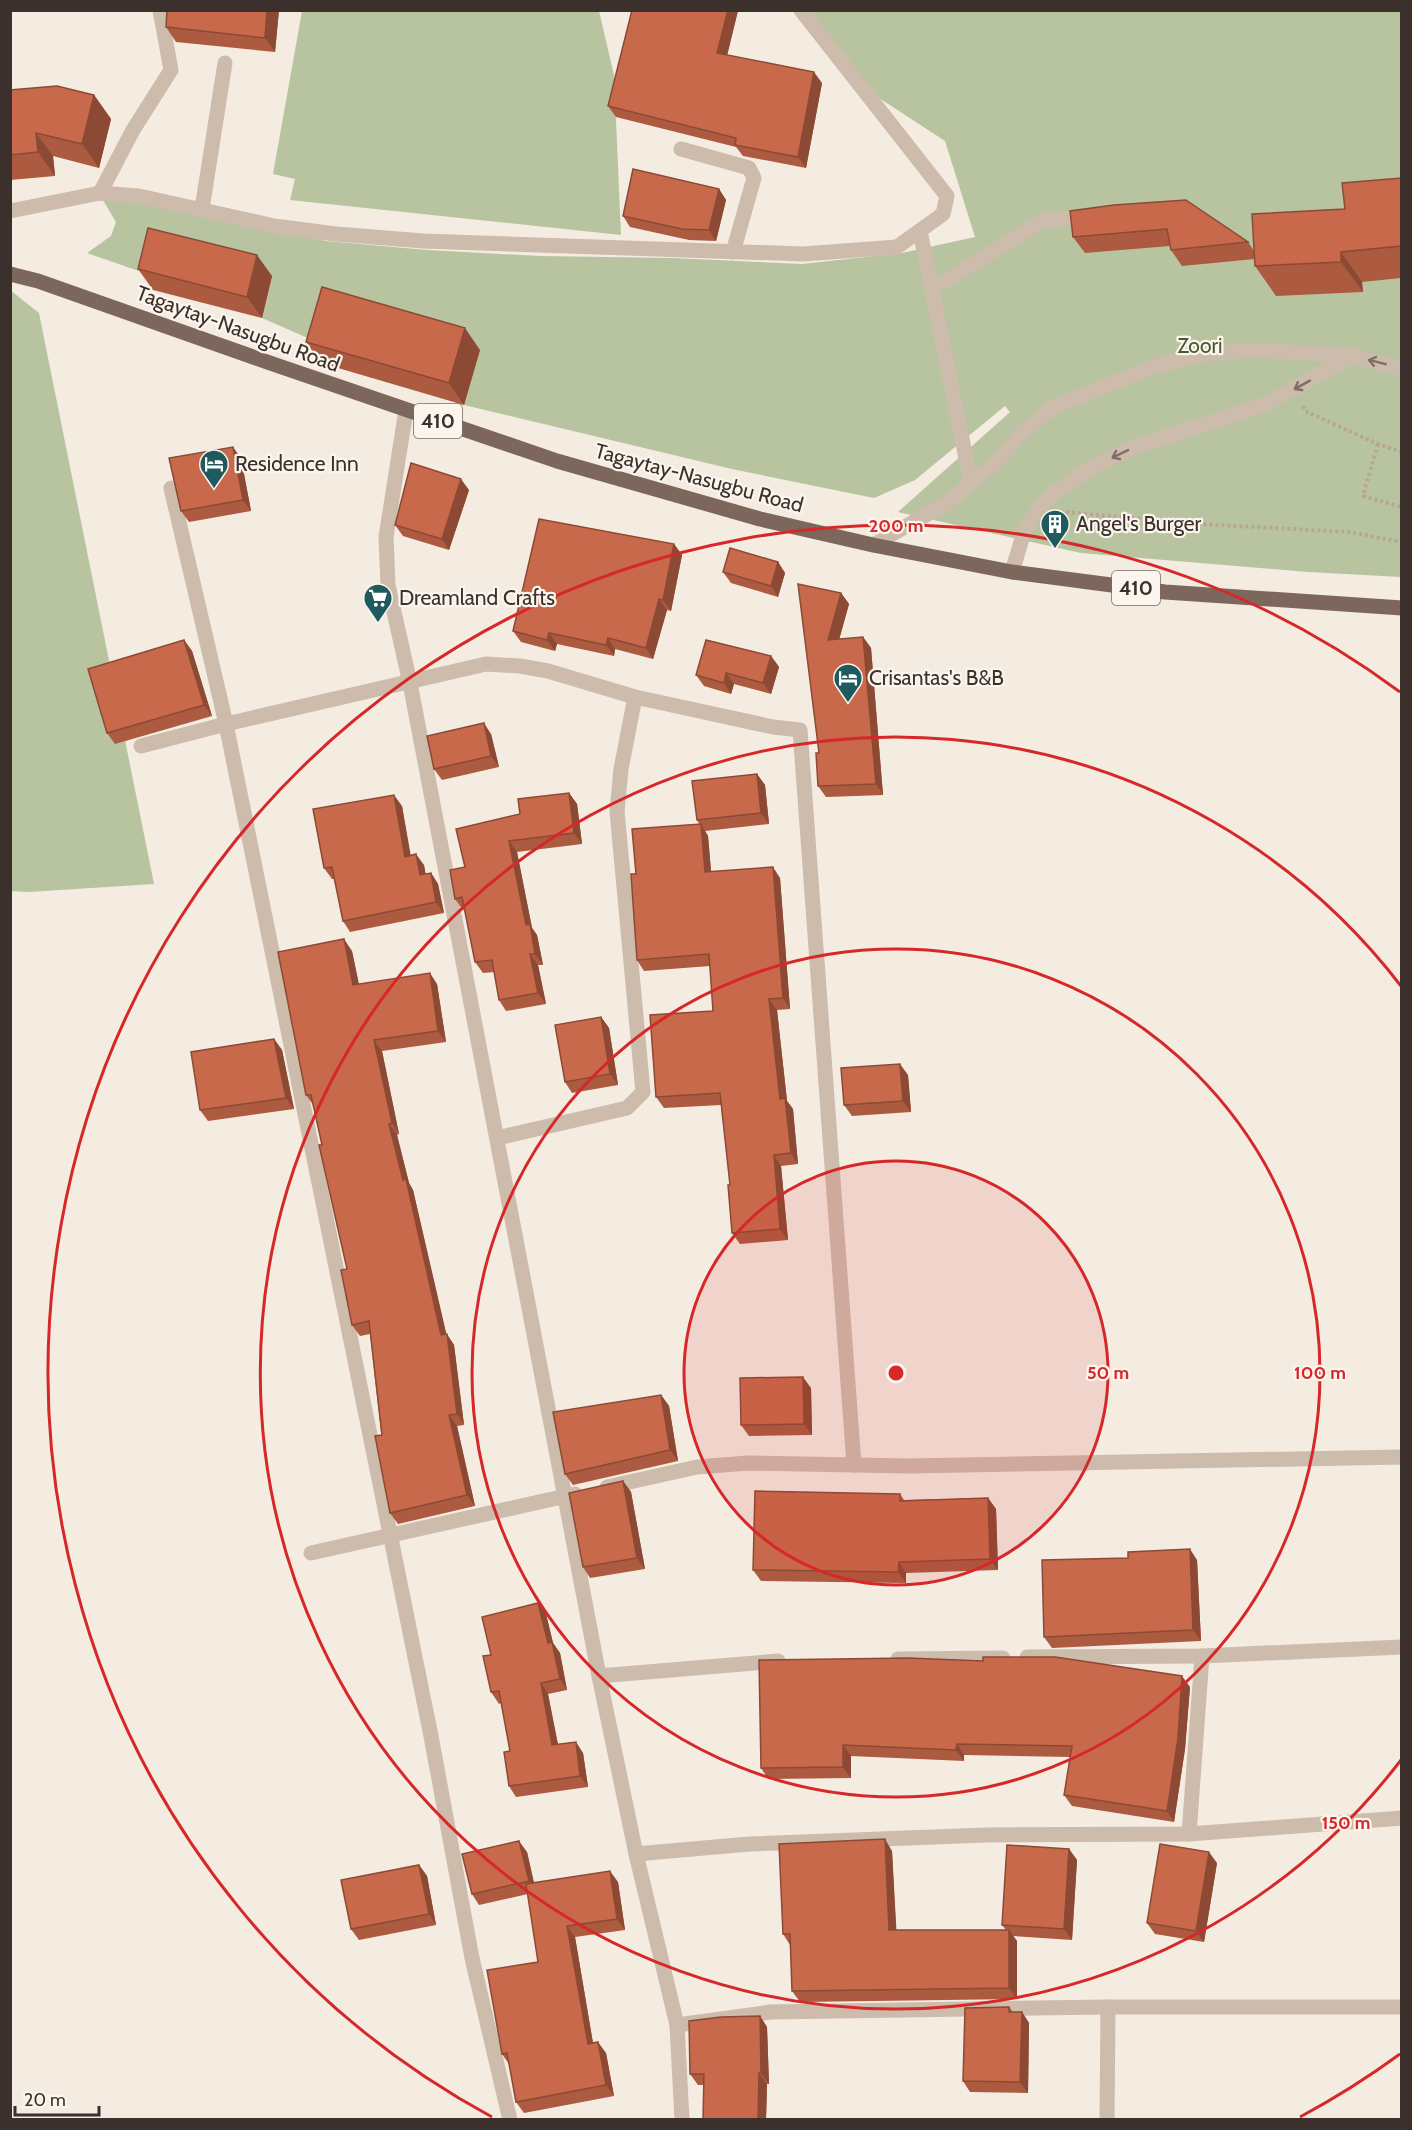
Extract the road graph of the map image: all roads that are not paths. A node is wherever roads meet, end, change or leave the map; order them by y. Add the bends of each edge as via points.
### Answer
1 (160, 10) edge
2 (801, 10) edge
3 (225, 63) dead end
4 (681, 149) dead end
5 (100, 193) junction
6 (202, 209) junction
7 (10, 211) edge
8 (1101, 215) edge
9 (920, 231) junction
10 (733, 252) junction
11 (10, 274) edge
12 (933, 289) junction
13 (1352, 356) junction
14 (1401, 369) edge
15 (406, 410) junction
16 (971, 483) junction
17 (171, 488) edge
18 (873, 545) junction
19 (1012, 572) junction
20 (1401, 608) edge
21 (410, 683) junction
22 (635, 697) junction
23 (226, 724) junction
24 (141, 746) dead end
25 (496, 1138) junction
26 (1401, 1457) edge
27 (854, 1465) junction
28 (565, 1496) junction
29 (389, 1537) junction
30 (311, 1553) dead end
31 (1401, 1647) edge
32 (1202, 1656) junction
33 (885, 1659) edge
34 (792, 1660) edge
35 (599, 1676) junction
36 (1401, 1818) edge
37 (1189, 1834) junction
38 (636, 1854) junction
39 (1108, 2007) junction
40 (1401, 2007) edge
41 (677, 2025) junction
42 (510, 2120) edge
43 (682, 2120) edge
44 (1107, 2120) edge

1 - 5 street via 171,70
2 - 9 street via 947,196 943,214
3 - 6 street
4 - 10 street via 749,168 754,178
5 - 6 street via 139,196
5 - 7 street
6 - 10 street via 274,226 347,235
8 - 12 street via 1042,221
9 - 10 street via 897,247 803,254
9 - 12 street
11 - 15 main road, Tagaytay-Nasugbu Road / 410
12 - 16 street
14 -> 13 street
13 - 16 street via 1253,350 1205,354 1153,367 1054,407
13 -> 19 street via 1266,404 1134,447 1092,467 1038,509 1024,532
15 - 18 main road, Tagaytay-Nasugbu Road / 410 via 557,461 715,507
15 - 21 street via 386,537 388,585
16 - 18 street via 947,503
17 - 23 street
18 - 19 main road, Tagaytay-Nasugbu Road / 410
19 - 20 main road, Tagaytay-Nasugbu Road / 410 via 1165,592
21 - 22 street via 486,664 520,666
21 - 23 street
21 - 25 street
22 - 25 street via 617,811 643,1092 627,1108
22 - 27 street via 800,730
23 - 24 street
23 - 29 street
25 - 28 street
26 - 27 street
27 - 28 street via 748,1463 697,1467
28 - 29 street
28 - 35 street
29 - 30 street
29 - 42 street via 472,1958
31 - 32 street
32 - 33 street
32 - 37 street
34 - 35 street
35 - 38 street
36 - 37 street
37 - 38 street via 986,1835 749,1844
38 - 41 street
39 - 40 street
39 - 41 street via 771,2013
39 - 44 street
41 - 43 street

